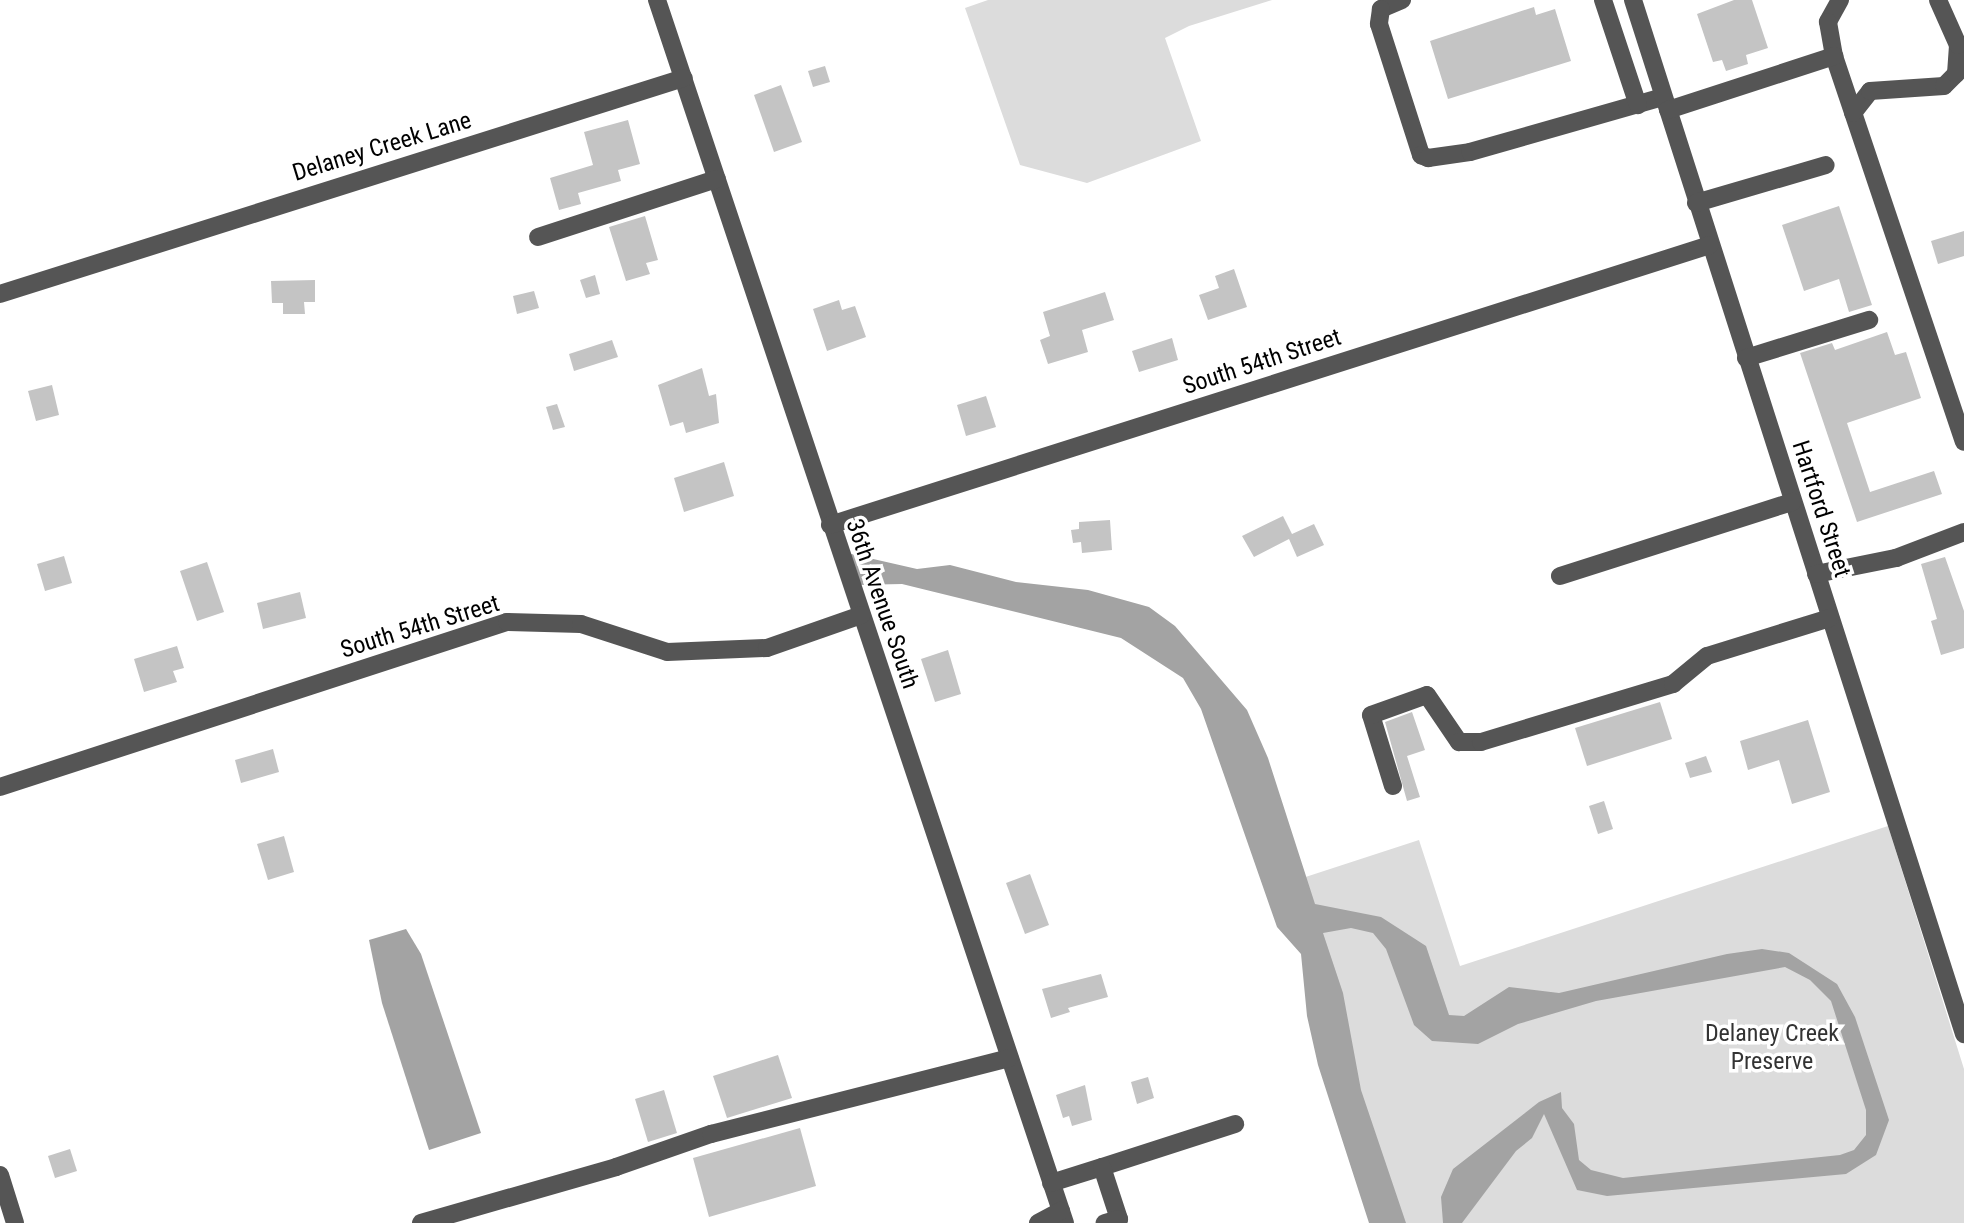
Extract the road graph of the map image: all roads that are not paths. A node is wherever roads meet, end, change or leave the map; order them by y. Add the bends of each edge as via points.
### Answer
1 (657, 0) edge
2 (1402, 0) edge
3 (1603, 0) edge
4 (1633, 0) edge
5 (1840, 0) edge
6 (1938, 0) edge
7 (1833, 56) junction
8 (684, 78) junction
9 (1665, 104) junction
10 (1638, 105) junction
11 (1853, 113) junction
12 (1826, 166) dead end
13 (717, 179) junction
14 (1696, 203) junction
15 (538, 237) dead end
16 (1710, 245) junction
17 (0, 294) edge
18 (1869, 320) dead end
19 (1746, 358) junction
20 (1964, 442) edge
21 (1793, 502) junction
22 (830, 525) junction
23 (1964, 532) edge
24 (1816, 574) junction
25 (1560, 576) dead end
26 (861, 615) junction
27 (1830, 618) junction
28 (1392, 786) dead end
29 (0, 787) edge
30 (1964, 1034) edge
31 (1009, 1058) junction
32 (1235, 1124) dead end
33 (1102, 1167) junction
34 (1051, 1183) junction
35 (2, 1187) edge
36 (1063, 1217) edge
37 (15, 1223) edge
38 (421, 1223) edge
39 (1038, 1223) edge
40 (1105, 1223) edge

1 - 8 street, 36th Avenue South
2 - 10 street via 1381,9 1379,24 1421,155 1470,152
3 - 10 street
4 - 9 street, Hartford Street
5 - 7 street via 1829,22
6 - 11 street via 1958,46 1956,74 1944,86 1870,91
7 - 9 street
7 - 11 street
8 - 13 street, 36th Avenue South
8 - 17 street, Delaney Creek Lane
9 - 10 street
9 - 14 street, Hartford Street
11 - 20 street
12 - 14 street
13 - 15 street
13 - 22 street, 36th Avenue South
14 - 16 street, Hartford Street
16 - 19 street, Hartford Street
16 - 22 street, South 54th Street
18 - 19 street
19 - 21 street, Hartford Street
21 - 24 street, Hartford Street
21 - 25 street
22 - 26 street, 36th Avenue South
23 - 24 street via 1896,558
24 - 27 street, Hartford Street
26 - 29 street, South 54th Street via 767,648 667,653 581,624 507,622
26 - 31 street, 36th Avenue South
27 - 28 street via 1707,656 1673,684 1481,743 1460,742 1427,695 1371,715
27 - 30 street, Hartford Street
31 - 34 street, 36th Avenue South
31 - 38 street via 711,1133 615,1167
32 - 33 street
33 - 34 street
33 - 40 street via 1119,1219
34 - 36 street, 36th Avenue South
35 - 37 street
36 - 39 street

